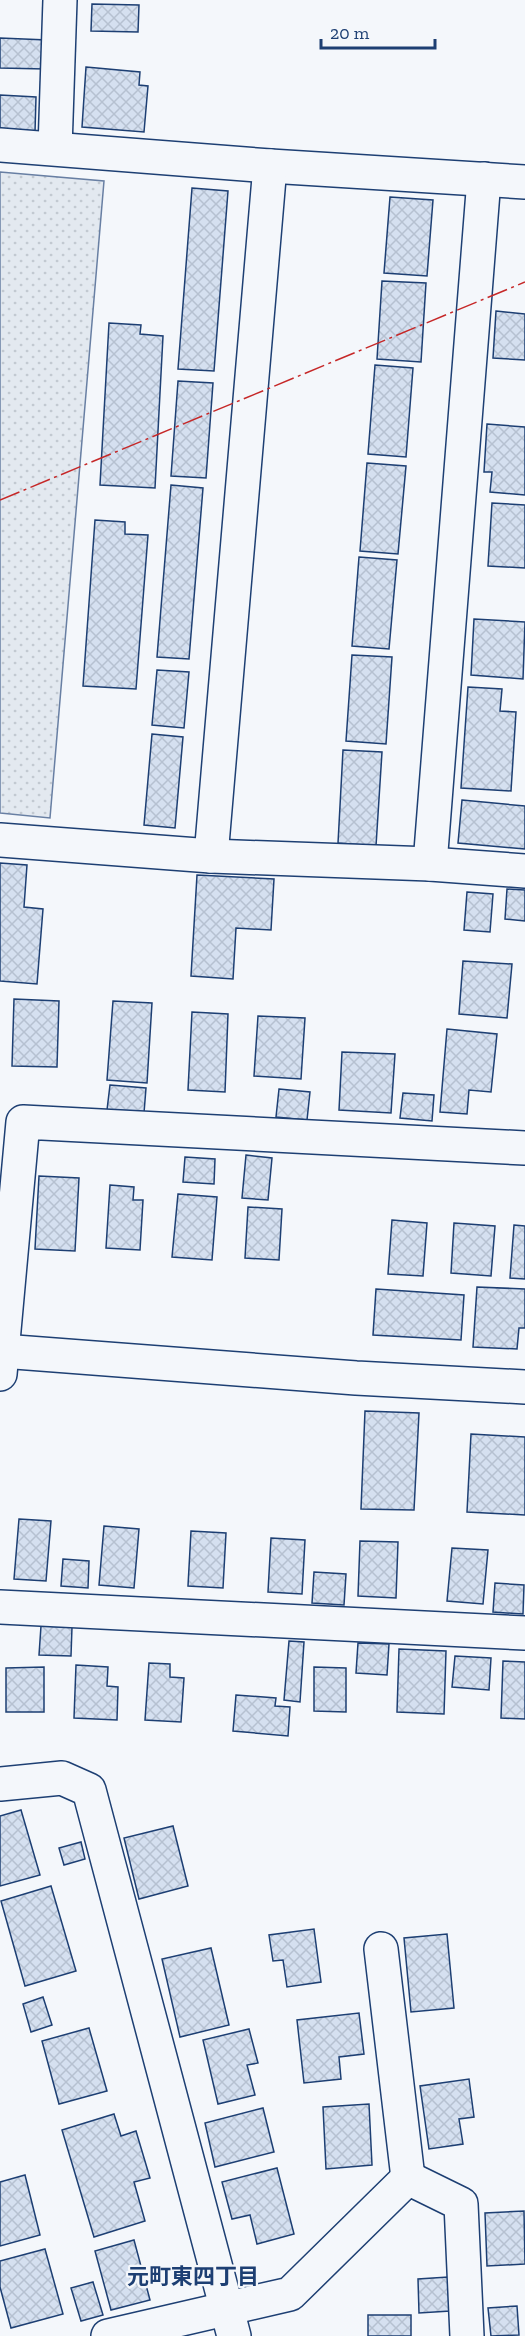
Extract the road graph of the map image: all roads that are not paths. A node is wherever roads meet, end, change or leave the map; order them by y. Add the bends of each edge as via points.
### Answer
1 (60, 0) edge
2 (0, 145) edge
3 (55, 148) junction
4 (270, 166) junction
5 (484, 179) junction
6 (525, 182) edge
7 (0, 840) edge
8 (211, 856) junction
9 (430, 864) junction
10 (525, 871) edge
11 (525, 1148) edge
12 (1, 1363) edge
13 (525, 1387) edge
14 (0, 1607) edge
15 (525, 1633) edge
16 (0, 1785) edge
17 (381, 1949) dead end
18 (408, 2178) junction
19 (230, 2321) edge
20 (108, 2336) edge
21 (467, 2336) edge

1 - 3 street
2 - 3 street
3 - 4 street
4 - 5 street
4 - 8 street
5 - 6 street
5 - 9 street
7 - 8 street
8 - 9 street
9 - 10 street
11 - 12 street via 23,1122
12 - 13 street
14 - 15 street
16 - 19 street via 62,1778 89,1790
17 - 18 street
18 - 19 street via 290,2294
18 - 21 street via 461,2204
19 - 20 street

